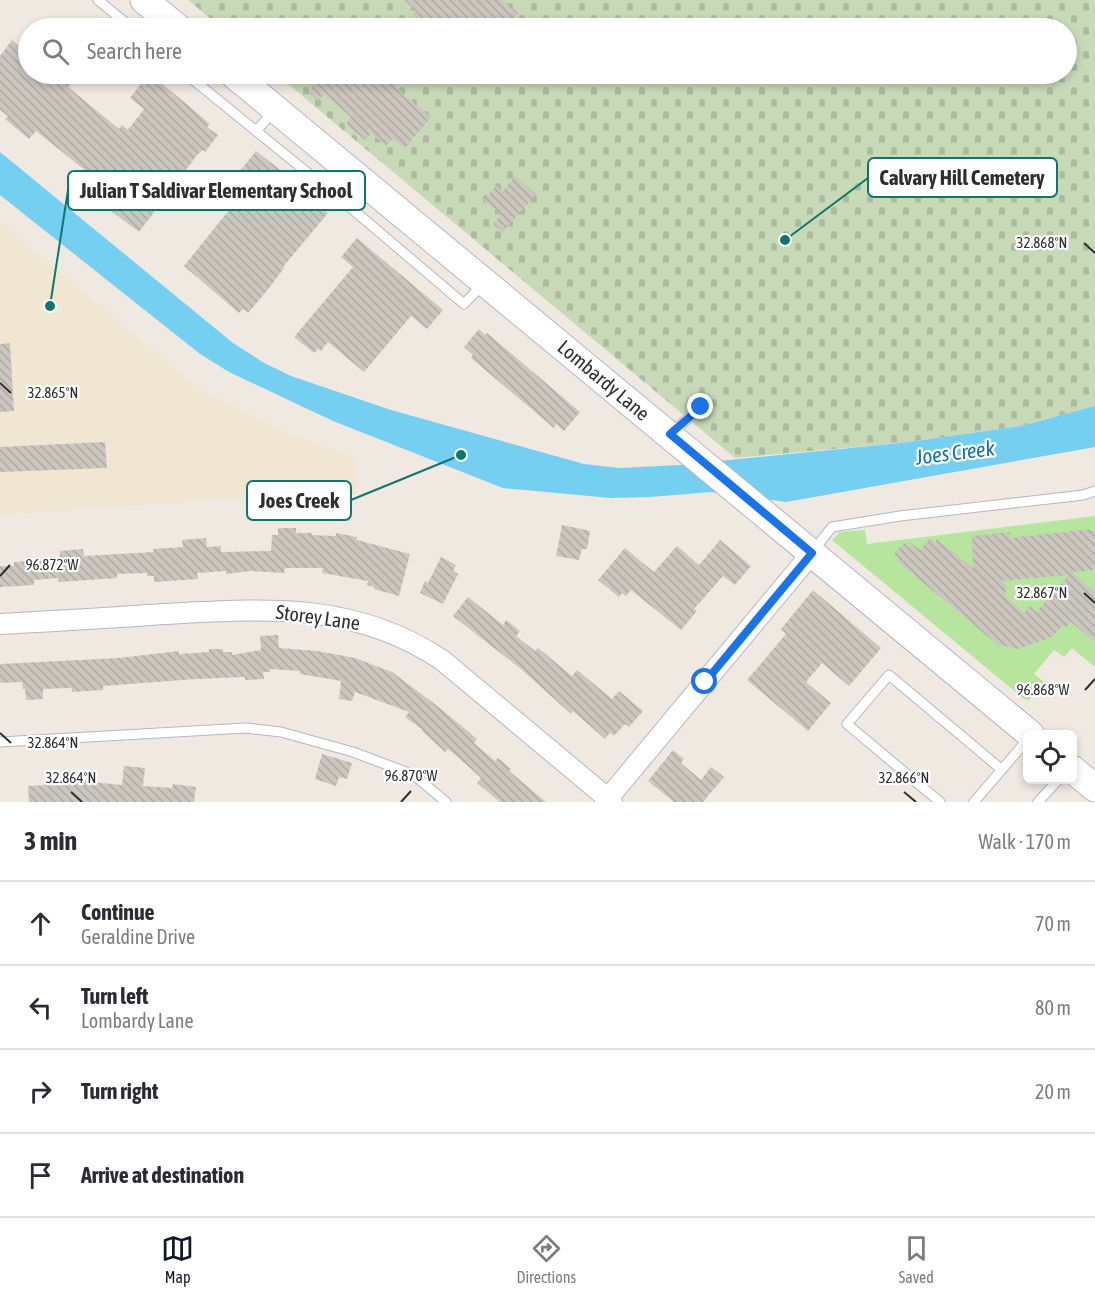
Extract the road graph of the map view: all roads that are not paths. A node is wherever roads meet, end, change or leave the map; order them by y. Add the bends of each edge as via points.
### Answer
1 (98, 0) edge
2 (144, 0) edge
3 (120, 18) edge
4 (166, 18) edge
5 (198, 84) edge
6 (245, 84) edge
7 (276, 109) junction
8 (256, 131) junction
9 (368, 185) junction
10 (351, 208) junction
11 (484, 281) junction
12 (701, 407) dead end
13 (674, 438) junction
14 (1095, 491) edge
15 (812, 553) junction
16 (0, 624) edge
17 (1024, 730) edge
18 (0, 742) edge
19 (1023, 745) edge
20 (1001, 770) junction
21 (1077, 773) edge
22 (1054, 784) edge
23 (1095, 788) edge
24 (609, 801) edge
25 (446, 802) edge
26 (940, 802) edge
27 (974, 802) edge
28 (1038, 802) edge

1 - 3 lane
2 - 4 main road
5 - 8 lane
6 - 7 main road, Lombardy Lane
7 - 8 lane
7 - 9 main road, Lombardy Lane
8 - 10 lane
9 - 10 lane
9 - 11 main road, Lombardy Lane
10 - 11 lane via 465,304
11 - 13 main road, Lombardy Lane
12 - 13 lane
13 - 15 main road, Lombardy Lane
14 - 15 lane via 832,526
15 - 17 main road, Lombardy Lane
15 - 24 street
16 - 24 street, Storey Lane via 271,610 318,613 370,624 421,646 442,660
18 - 25 lane via 246,728 281,732 353,752 414,775
19 - 20 lane
20 - 26 lane via 889,675 847,724
20 - 27 lane
21 - 23 main road
22 - 28 lane

